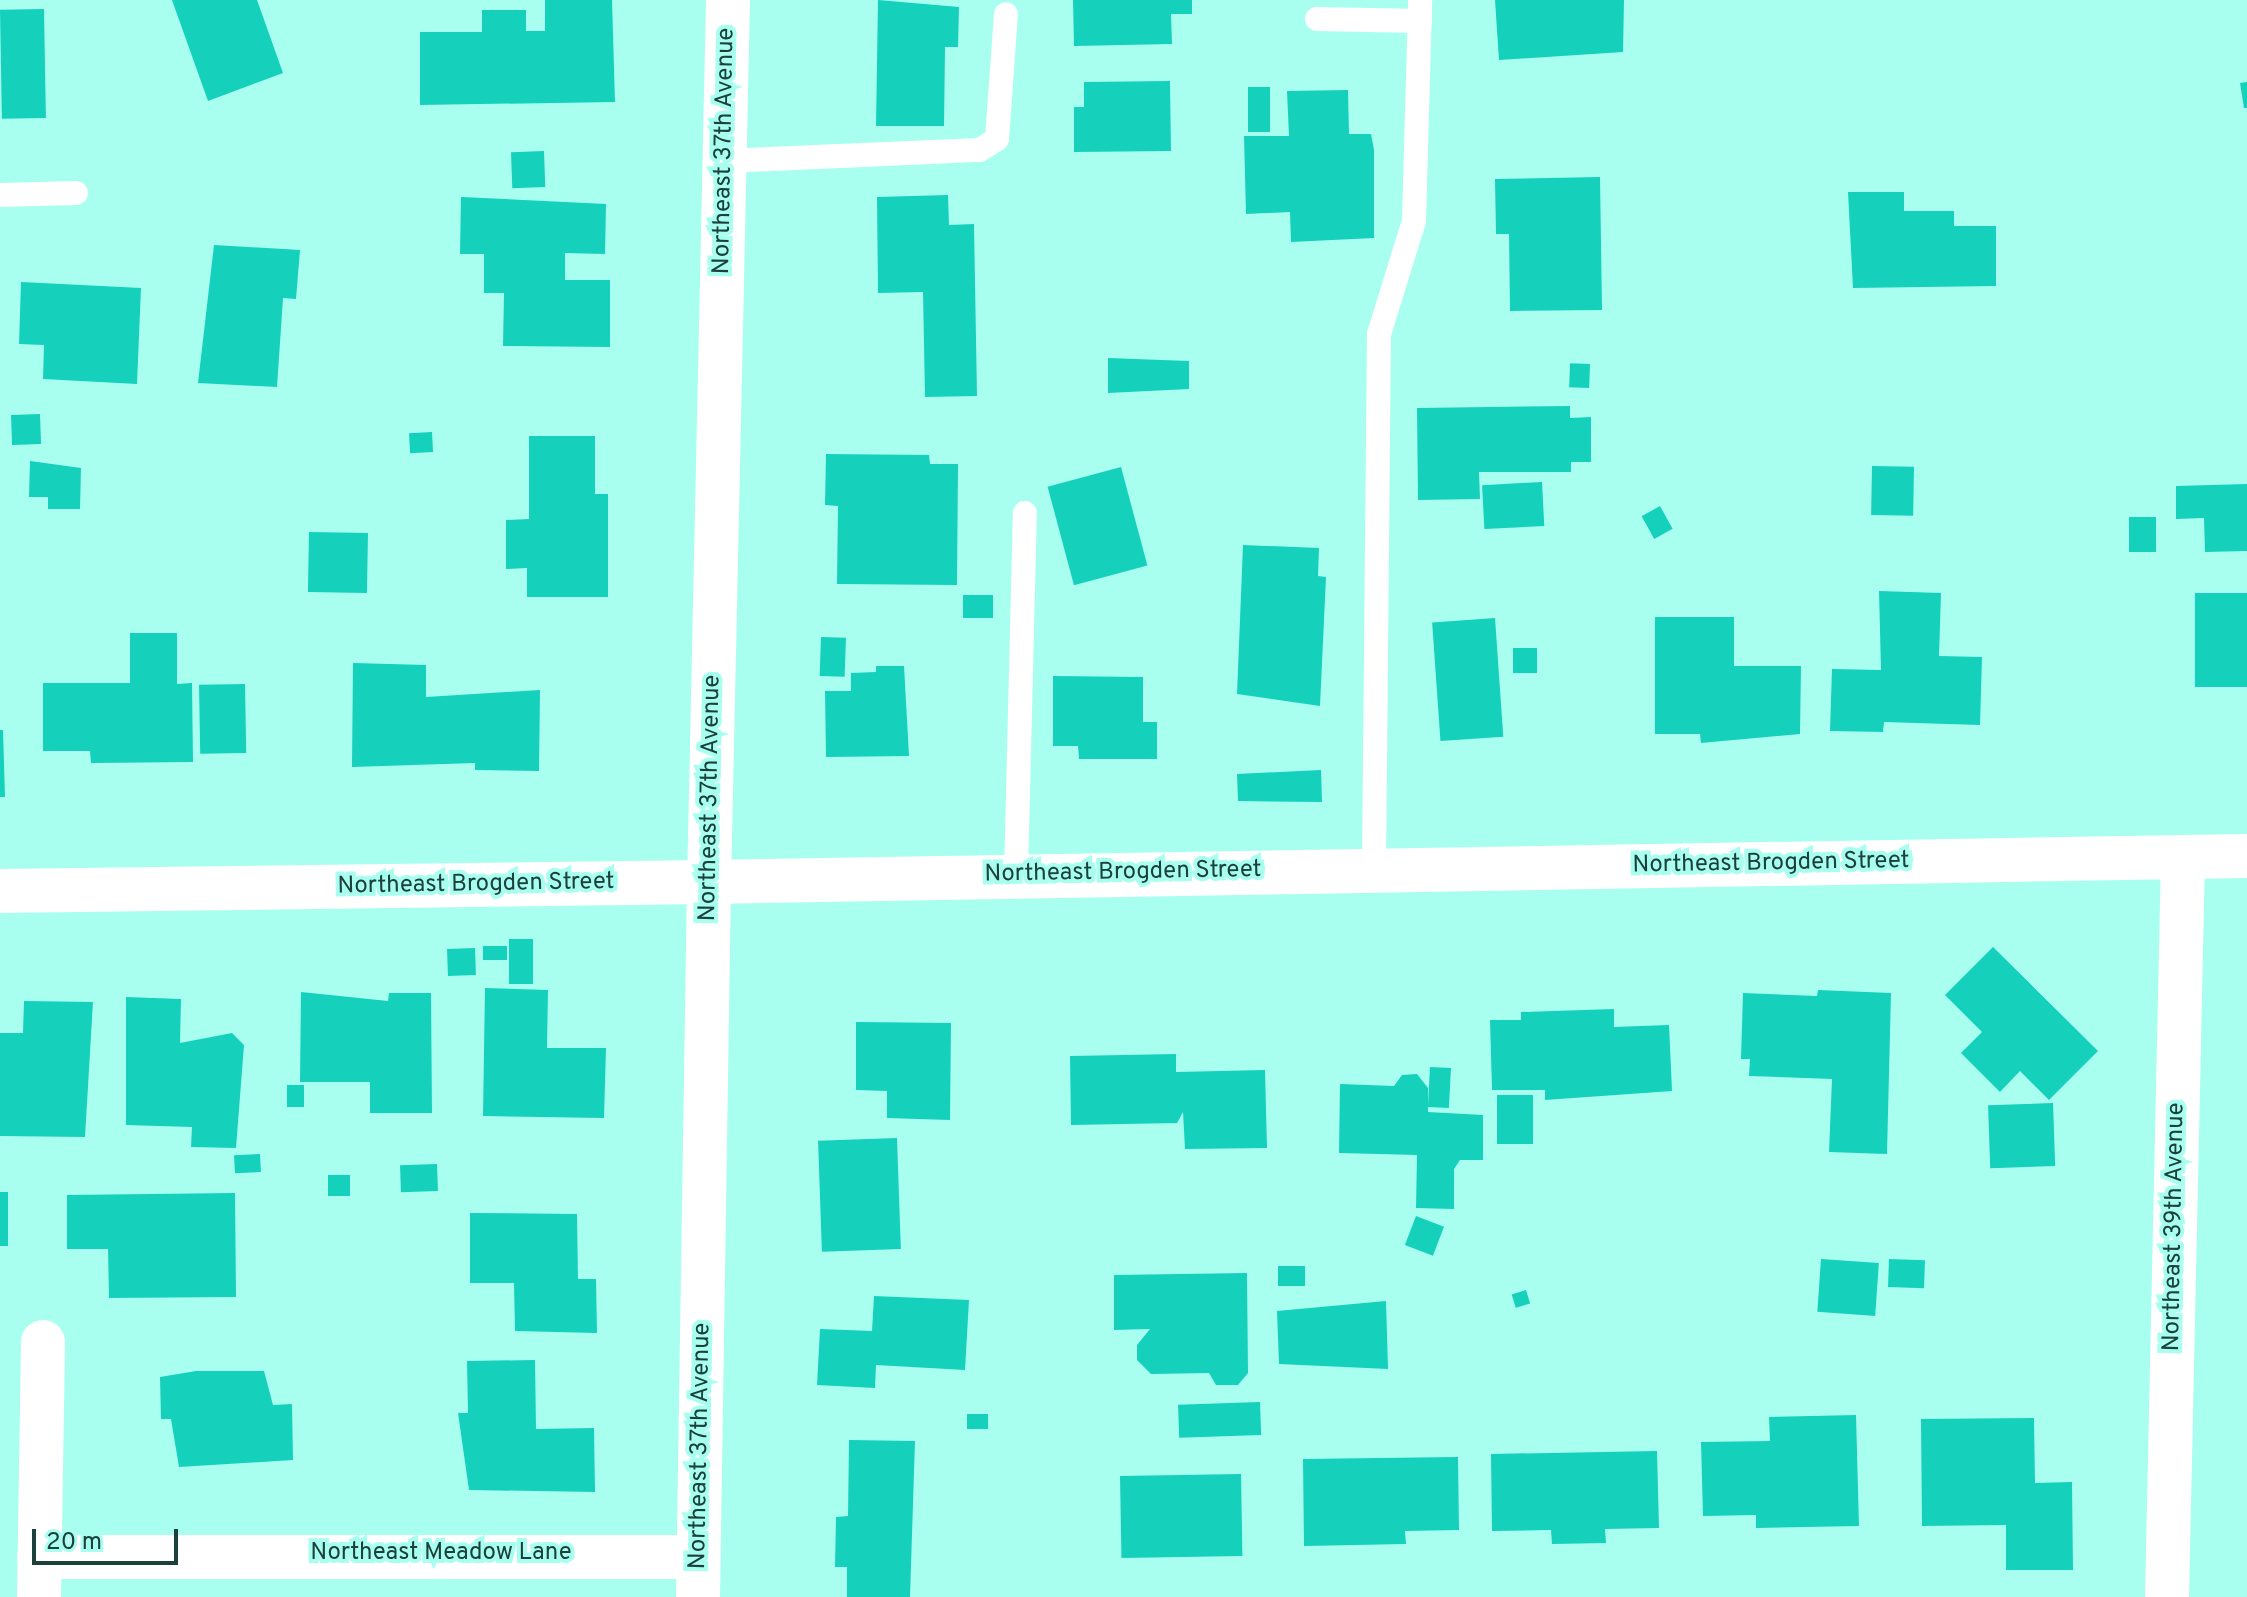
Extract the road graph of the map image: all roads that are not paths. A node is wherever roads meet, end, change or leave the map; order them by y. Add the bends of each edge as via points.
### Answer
1 (728, 0) edge
2 (1420, 10) edge
3 (1006, 14) dead end
4 (1317, 19) dead end
5 (725, 161) junction
6 (76, 193) dead end
7 (0, 195) edge
8 (1025, 513) dead end
9 (2247, 856) edge
10 (2183, 857) junction
11 (1374, 870) junction
12 (1016, 875) junction
13 (709, 882) junction
14 (0, 891) edge
15 (43, 1342) dead end
16 (39, 1577) edge
17 (698, 1577) edge
18 (2167, 1597) edge

1 - 5 street, Northeast 37th Avenue
2 - 4 lane
2 - 11 lane via 1414,221 1379,334
3 - 5 lane via 997,139 980,150
5 - 13 street, Northeast 37th Avenue
6 - 7 lane
8 - 12 lane
9 - 10 street, Northeast Brogden Street
10 - 11 street, Northeast Brogden Street
10 - 18 street, Northeast 39th Avenue
11 - 12 street, Northeast Brogden Street
12 - 13 street, Northeast Brogden Street
13 - 14 street, Northeast Brogden Street
13 - 17 street, Northeast 37th Avenue
15 - 16 street
16 - 17 street, Northeast Meadow Lane

